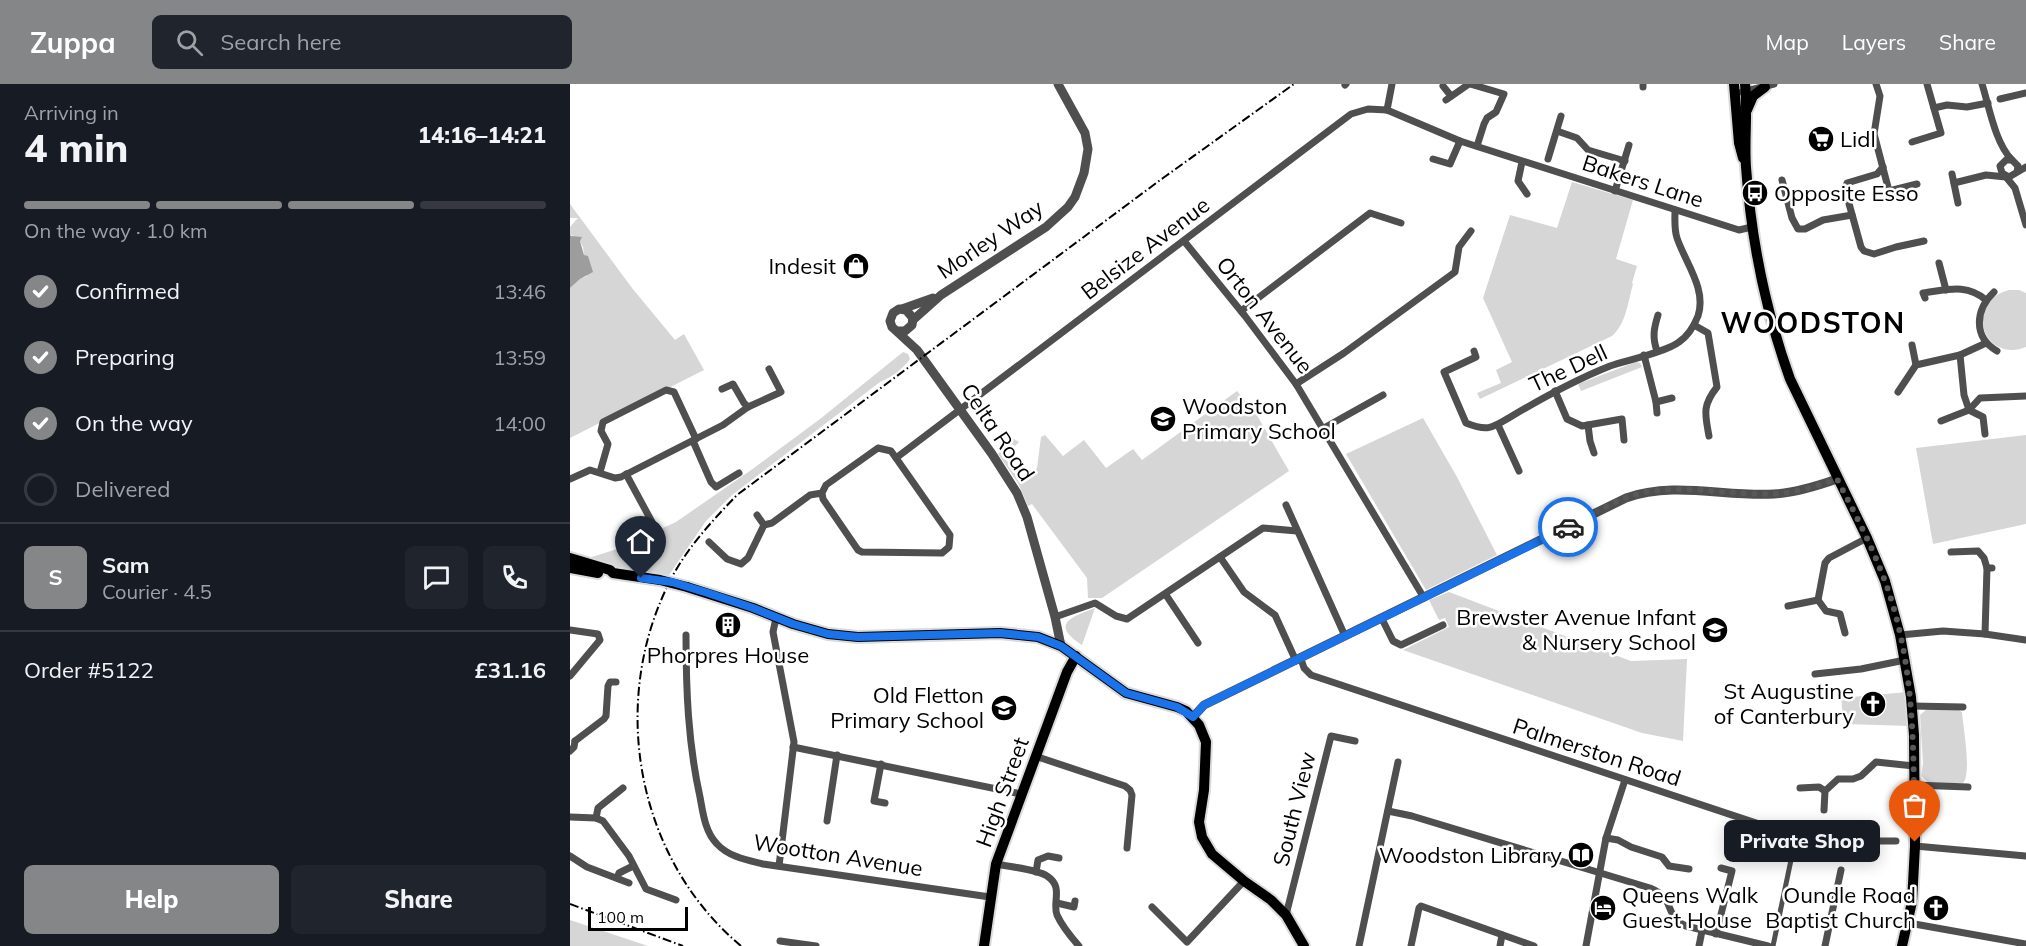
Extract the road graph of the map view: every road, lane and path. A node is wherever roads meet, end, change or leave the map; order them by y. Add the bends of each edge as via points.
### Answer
1 (1058, 84) edge
2 (1392, 84) edge
3 (1469, 84) edge
4 (1927, 84) edge
5 (1982, 84) edge
6 (1443, 86) dead end
7 (1769, 86) edge
8 (1878, 86) edge
9 (1740, 88) edge
10 (2026, 93) edge
11 (2000, 99) dead end
12 (1988, 103) junction
13 (1934, 108) junction
14 (1388, 110) junction
15 (1746, 113) junction
16 (1351, 114) joint
17 (1561, 116) dead end
18 (1557, 131) junction
19 (1460, 141) junction
20 (1912, 142) dead end
21 (2001, 143) junction
22 (1629, 145) dead end
23 (1477, 146) junction
24 (1433, 159) dead end
25 (1548, 159) dead end
26 (1625, 161) junction
27 (2013, 161) junction
28 (1522, 162) junction
29 (2001, 165) junction
30 (2026, 165) edge
31 (1883, 167) junction
32 (1746, 170) junction
33 (2017, 173) junction
34 (1952, 174) dead end
35 (1986, 176) junction
36 (2006, 177) junction
37 (1782, 180) dead end
38 (1954, 183) junction
39 (1917, 184) dead end
40 (2015, 188) junction
41 (1615, 191) junction
42 (1527, 194) dead end
43 (1958, 203) dead end
44 (1675, 210) junction
45 (1852, 215) junction
46 (1401, 223) dead end
47 (2026, 225) edge
48 (1752, 227) junction
49 (1471, 231) dead end
50 (1184, 241) junction
51 (1924, 241) dead end
52 (1939, 263) dead end
53 (1947, 290) junction
54 (1994, 292) dead end
55 (941, 295) junction
56 (1925, 298) dead end
57 (1986, 300) junction
58 (902, 309) junction
59 (1241, 311) junction
60 (1658, 315) dead end
61 (912, 322) junction
62 (1694, 325) junction
63 (898, 331) junction
64 (1986, 343) junction
65 (1912, 345) dead end
66 (916, 350) junction
67 (1474, 351) dead end
68 (1657, 351) junction
69 (1997, 351) dead end
70 (1644, 355) junction
71 (1960, 355) junction
72 (1916, 365) junction
73 (769, 369) dead end
74 (1296, 384) junction
75 (722, 389) dead end
76 (1555, 391) junction
77 (1898, 392) dead end
78 (1383, 395) dead end
79 (2026, 396) edge
80 (1672, 398) dead end
81 (1656, 402) junction
82 (748, 407) junction
83 (960, 410) junction
84 (1969, 410) junction
85 (1657, 413) dead end
86 (1941, 421) dead end
87 (1498, 424) junction
88 (1588, 425) junction
89 (1324, 428) junction
90 (1985, 434) dead end
91 (1709, 436) dead end
92 (694, 440) junction
93 (1624, 440) dead end
94 (1594, 453) dead end
95 (896, 458) junction
96 (1519, 471) dead end
97 (600, 472) junction
98 (739, 473) dead end
99 (626, 474) junction
100 (570, 479) edge
101 (1837, 479) junction
102 (822, 493) junction
103 (1286, 505) dead end
104 (757, 515) dead end
105 (652, 522) dead end
106 (768, 524) junction
107 (1297, 531) junction
108 (1867, 538) junction
109 (709, 542) dead end
110 (1951, 552) dead end
111 (1220, 557) junction
112 (570, 558) edge
113 (570, 563) edge
114 (570, 568) edge
115 (594, 573) junction
116 (613, 573) junction
117 (1166, 595) junction
118 (1424, 598) junction
119 (1818, 600) junction
120 (1788, 606) dead end
121 (1056, 616) junction
122 (776, 618) junction
123 (1382, 619) junction
124 (1443, 625) dead end
125 (570, 630) edge
126 (1845, 633) dead end
127 (1985, 634) junction
128 (686, 635) dead end
129 (1900, 635) junction
130 (1345, 636) junction
131 (2026, 640) edge
132 (1198, 643) dead end
133 (1061, 646) junction
134 (1076, 656) junction
135 (1298, 660) junction
136 (1905, 660) junction
137 (1815, 674) dead end
138 (570, 675) edge
139 (616, 682) dead end
140 (1912, 706) junction
141 (1963, 707) dead end
142 (1193, 717) junction
143 (573, 738) edge
144 (1355, 741) dead end
145 (794, 747) junction
146 (570, 751) edge
147 (837, 755) junction
148 (1035, 756) junction
149 (1398, 762) dead end
150 (881, 764) junction
151 (1914, 766) junction
152 (1625, 780) junction
153 (1914, 785) junction
154 (1968, 787) dead end
155 (623, 788) dead end
156 (1800, 788) dead end
157 (1825, 790) junction
158 (1021, 794) junction
159 (885, 803) dead end
160 (1824, 810) dead end
161 (1388, 811) junction
162 (570, 817) edge
163 (596, 818) junction
164 (827, 821) dead end
165 (1606, 838) junction
166 (1896, 841) dead end
167 (1915, 846) junction
168 (1127, 848) dead end
169 (570, 856) edge
170 (2026, 856) edge
171 (1059, 858) dead end
172 (1791, 860) dead end
173 (1734, 862) dead end
174 (996, 864) junction
175 (633, 866) junction
176 (778, 866) junction
177 (1721, 868) dead end
178 (1689, 869) dead end
179 (1841, 870) dead end
180 (1732, 871) junction
181 (1036, 872) junction
182 (1599, 874) junction
183 (617, 878) junction
184 (1244, 881) junction
185 (628, 883) dead end
186 (1836, 894) junction
187 (990, 897) junction
188 (1848, 897) dead end
189 (676, 900) dead end
190 (1075, 901) dead end
191 (1057, 903) junction
192 (1152, 907) dead end
193 (1286, 915) junction
194 (1909, 923) junction
195 (1702, 931) junction
196 (1716, 934) junction
197 (1502, 935) junction
198 (1733, 938) junction
199 (780, 941) dead end
200 (790, 944) edge
201 (2026, 944) edge
202 (816, 946) edge
203 (984, 946) edge
204 (1079, 946) edge
205 (1303, 946) edge
206 (1359, 946) edge
207 (1411, 946) edge
208 (1500, 946) edge
209 (1534, 946) edge
210 (1586, 946) edge
211 (1699, 946) edge
212 (1731, 946) edge
213 (1768, 946) edge
214 (1773, 946) edge
215 (1825, 946) edge
216 (1902, 946) edge

1 - 55 street, Morley Way via 1085,133 1088,148 1075,197 1046,227
2 - 14 street
3 - 6 street via 1448,98
3 - 23 street via 1507,95 1487,118
4 - 13 street
5 - 12 street
7 - 9 street
7 - 15 main road via 1750,101
8 - 31 street via 1880,106 1874,134
9 - 15 main road
9 - 32 main road via 1738,143
10 - 11 street
12 - 13 street
12 - 21 street
13 - 20 street via 1941,133
14 - 16 street, Bakers Lane via 1368,109
14 - 19 street, Bakers Lane
15 - 32 main road
16 - 50 street, Belsize Avenue
17 - 18 street
18 - 25 street
18 - 26 street via 1577,138 1588,150
19 - 23 street, Bakers Lane
19 - 24 street via 1450,164
21 - 27 street
21 - 29 street
22 - 26 street
23 - 28 street, Bakers Lane
26 - 41 street
27 - 29 street via 2006,160
27 - 30 street
27 - 33 street via 2018,166
28 - 41 street, Bakers Lane
28 - 42 street via 1518,181
29 - 35 street
29 - 36 street
30 - 33 street
31 - 39 street via 1889,191
31 - 45 street via 1877,174 1847,183
32 - 48 main road
33 - 36 street
33 - 40 street
34 - 38 street
35 - 36 street
35 - 38 street
36 - 40 street
37 - 45 street via 1798,229
38 - 43 street
40 - 47 street
41 - 44 street, Bakers Lane
44 - 48 street, Bakers Lane via 1739,230
44 - 62 street via 1676,236 1698,289 1700,305
45 - 51 street via 1861,247 1871,254
46 - 59 street via 1370,213
48 - 101 main road via 1781,353
49 - 74 street via 1459,247 1455,272
50 - 59 street, Orton Avenue
50 - 83 street, Belsize Avenue
52 - 53 street
53 - 56 street via 1923,292
53 - 57 street via 1967,288
54 - 57 street
55 - 58 street, Morley Way
55 - 61 street, Morley Way
57 - 64 street via 1979,326
58 - 61 street via 909,312
58 - 63 street via 890,318 892,327
59 - 74 street, Orton Avenue
60 - 68 street via 1654,330
61 - 63 street via 905,331
61 - 66 street, Celta Road
62 - 68 street, The Dell via 1679,342
62 - 91 street via 1708,333 1717,387 1705,412
63 - 66 street, Celta Road
64 - 69 street
64 - 71 street
65 - 72 street
66 - 83 street, Celta Road
67 - 87 street, The Dell via 1476,357 1444,372 1466,423 1482,430
68 - 70 street, The Dell
70 - 76 street, The Dell
70 - 81 street
71 - 72 street
71 - 84 street
72 - 77 street
73 - 82 street via 781,392
74 - 89 street, Orton Avenue
75 - 82 street via 733,384
76 - 87 street, The Dell
76 - 88 street via 1567,419
78 - 89 street
79 - 84 street via 1980,398
80 - 81 street
81 - 85 street
82 - 92 street
83 - 95 street, Belsize Avenue
83 - 121 street, Celta Road via 1017,493
84 - 86 street
84 - 90 street via 1983,417
87 - 96 street
88 - 93 street via 1622,419
88 - 94 street
89 - 118 street, Orton Avenue
92 - 97 street via 674,392 666,390 603,423 601,431 608,444
92 - 98 street via 716,487
92 - 99 street
95 - 102 street via 891,451 878,448 826,485
95 - 102 street via 950,535 949,547 942,553 862,552
97 - 99 street via 615,478
97 - 100 street via 590,470
99 - 105 street
101 - 108 main road
101 - 118 street via 1772,494 1665,490 1638,494
102 - 106 street via 810,495
103 - 107 street
104 - 106 street
106 - 109 street via 741,564 727,559
107 - 111 street via 1263,528
107 - 130 street
108 - 119 street via 1825,563
108 - 129 main road via 1885,581
110 - 127 street via 1978,551 1989,568
111 - 117 street
111 - 135 street via 1244,592 1275,615
112 - 116 main road
113 - 115 main road
114 - 115 main road
115 - 116 main road
116 - 122 main road, bridge via 687,587
117 - 121 street via 1127,619 1095,603
117 - 132 street
118 - 123 street
119 - 120 street
119 - 126 street via 1826,611 1840,614
121 - 133 street, Celta Road
122 - 133 main road via 810,630 858,637 1000,633 1038,637
122 - 145 street via 773,632
123 - 124 street via 1393,641 1401,645
123 - 130 street
125 - 138 street via 598,634 600,640
127 - 129 street via 1943,631
127 - 131 street
128 - 176 street, Wootton Avenue via 689,726 707,830 724,851
129 - 136 main road
130 - 135 street
133 - 134 main road
134 - 142 main road via 1126,693 1177,707
134 - 148 main road, High Street
135 - 142 street via 1204,705
135 - 152 street, Palmerston Road via 1311,675
136 - 137 street
136 - 140 main road
139 - 143 street via 608,686 604,719
140 - 141 street
140 - 151 main road
142 - 184 main road via 1206,742 1202,837 1212,854
143 - 146 street
144 - 193 street, South View via 1331,736
145 - 147 street
145 - 176 street
147 - 150 street
147 - 164 street
148 - 158 main road, High Street
148 - 168 street via 1130,789
149 - 161 street
150 - 158 street
150 - 159 street via 874,801
151 - 153 main road
151 - 157 street via 1876,762 1861,776 1838,779
152 - 165 street
152 - 166 street, Palmerston Road via 1798,837
153 - 154 street
153 - 167 main road
155 - 163 street via 598,808
156 - 157 street
157 - 160 street
158 - 174 main road, High Street
161 - 182 street
161 - 206 street
162 - 163 street
163 - 175 street via 603,820
165 - 178 street via 1662,857 1669,866
165 - 182 street
167 - 170 street
167 - 194 main road
169 - 183 street
171 - 181 street via 1038,860
172 - 214 street
173 - 180 street
174 - 181 street
174 - 187 main road, High Street
175 - 183 street
175 - 189 street via 646,889
176 - 187 street, Wootton Avenue
177 - 180 street
179 - 186 street
180 - 196 street
181 - 191 street via 1054,882
182 - 195 street via 1659,892 1668,900 1676,921
182 - 210 street
183 - 185 street
184 - 192 street via 1187,942
184 - 193 main road
186 - 188 street
186 - 215 street
187 - 203 main road, High Street
190 - 191 street via 1074,907
191 - 204 street via 1058,916
193 - 205 main road
194 - 201 street
194 - 216 main road
195 - 196 street
195 - 211 street
196 - 198 street
197 - 207 street via 1420,906
197 - 208 street
197 - 209 street
198 - 212 street
198 - 213 street
199 - 200 street
200 - 202 street

